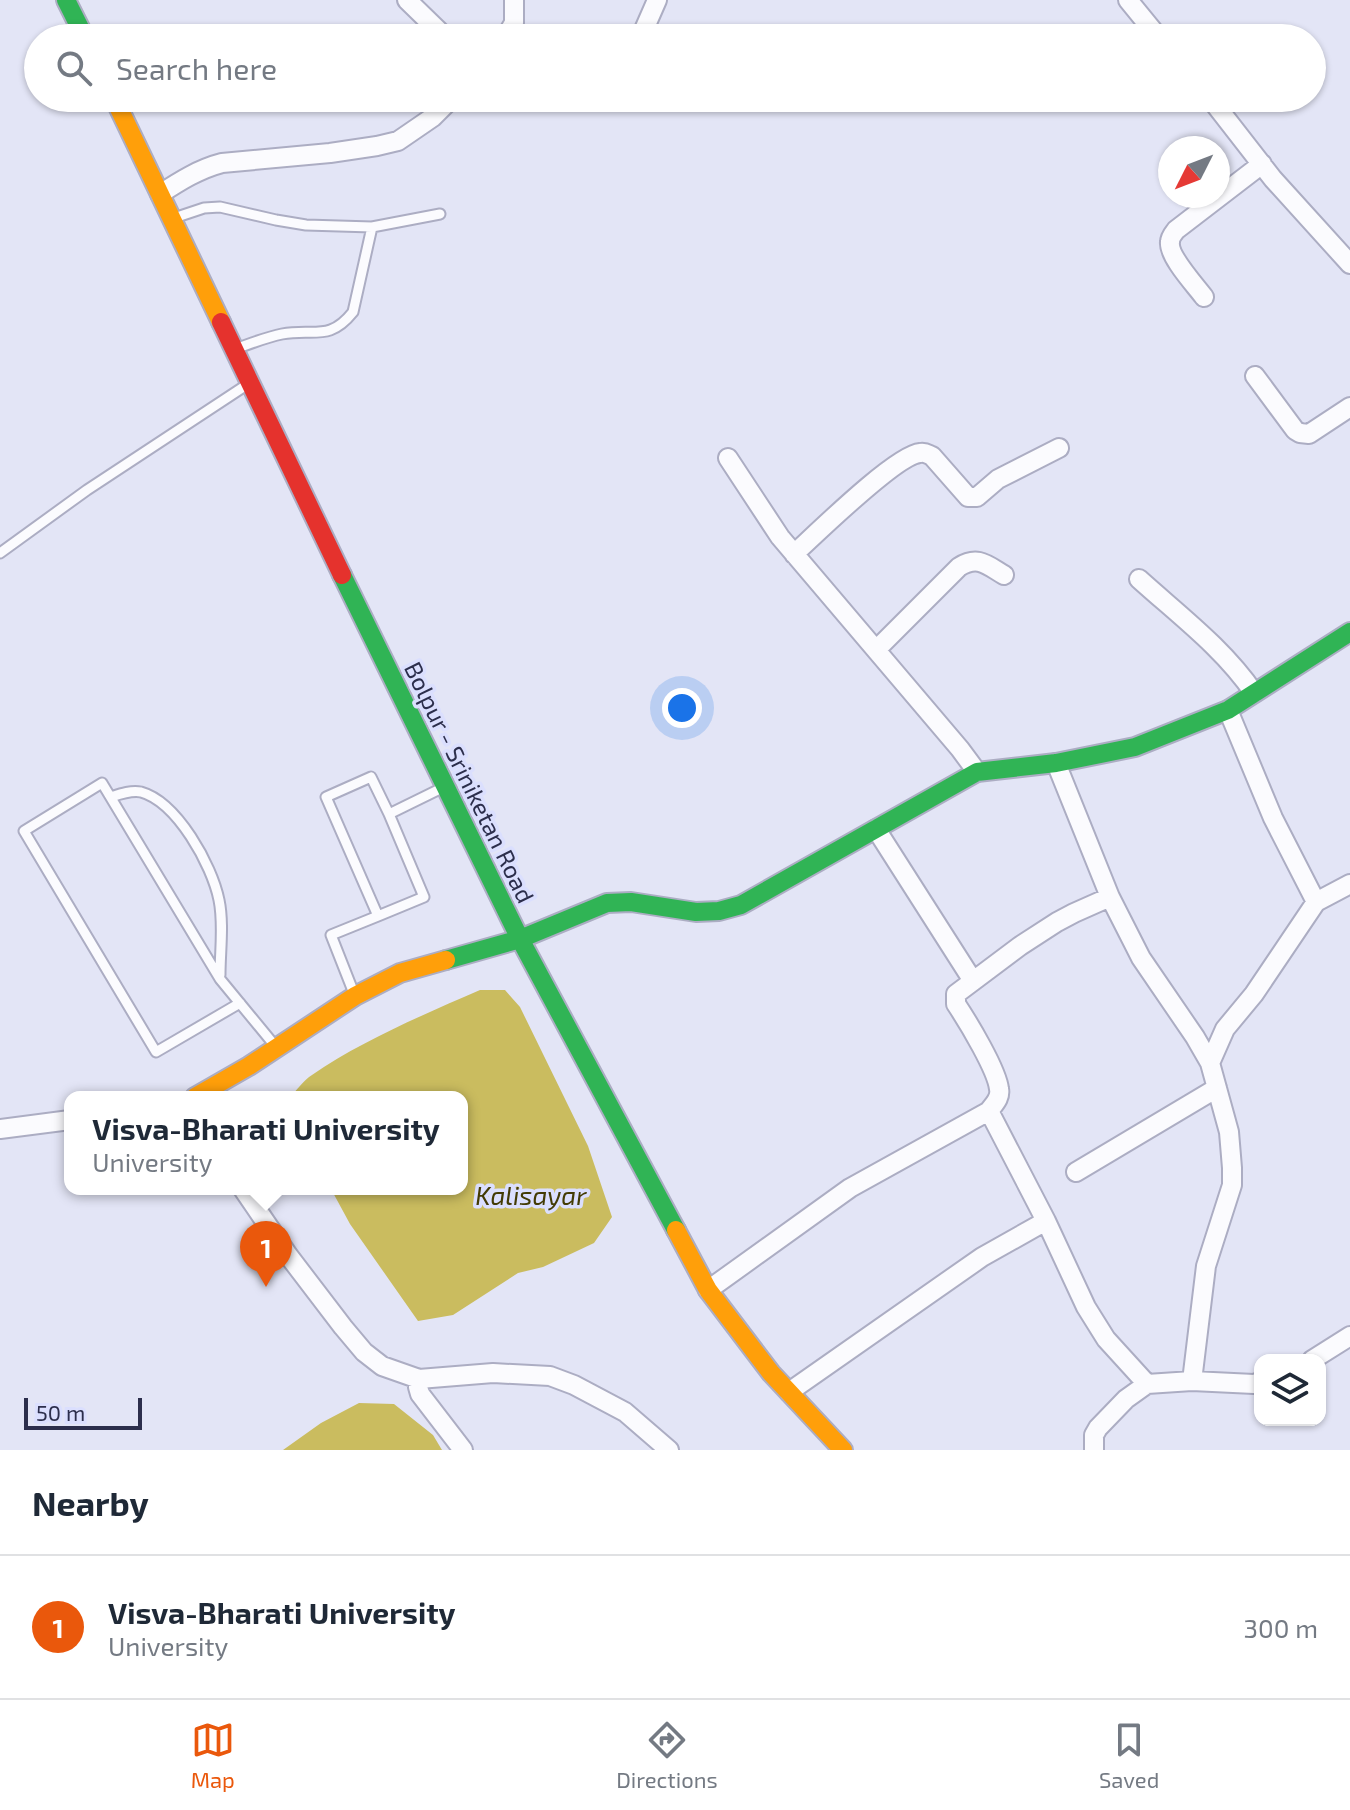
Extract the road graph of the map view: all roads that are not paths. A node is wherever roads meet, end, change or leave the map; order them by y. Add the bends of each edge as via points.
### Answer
1 (66, 0) edge
2 (407, 0) edge
3 (514, 0) edge
4 (657, 0) edge
5 (1128, 0) edge
6 (78, 24) edge
7 (432, 24) edge
8 (513, 24) edge
9 (646, 24) edge
10 (1148, 24) edge
11 (121, 112) edge
12 (438, 112) edge
13 (1221, 112) edge
14 (1262, 164) junction
15 (160, 194) junction
16 (440, 214) dead end
17 (172, 219) junction
18 (372, 227) junction
19 (1350, 264) edge
20 (1204, 297) dead end
21 (234, 349) junction
22 (1255, 376) dead end
23 (250, 383) junction
24 (1350, 407) edge
25 (1059, 448) dead end
26 (728, 458) dead end
27 (0, 553) edge
28 (794, 554) junction
29 (1004, 575) dead end
30 (1139, 579) dead end
31 (1350, 632) edge
32 (876, 650) junction
33 (1254, 693) junction
34 (1228, 710) junction
35 (1056, 763) junction
36 (977, 772) junction
37 (445, 786) junction
38 (111, 797) junction
39 (389, 814) junction
40 (876, 829) junction
41 (1350, 884) edge
42 (1110, 897) junction
43 (1316, 902) junction
44 (378, 916) junction
45 (520, 939) junction
46 (220, 979) junction
47 (973, 981) junction
48 (355, 996) junction
49 (240, 1003) junction
50 (276, 1047) junction
51 (1210, 1063) junction
52 (1217, 1088) junction
53 (205, 1091) edge
54 (989, 1111) junction
55 (64, 1121) edge
56 (0, 1129) edge
57 (1076, 1172) dead end
58 (247, 1195) edge
59 (1046, 1221) junction
60 (708, 1290) junction
61 (1350, 1336) edge
62 (1322, 1354) edge
63 (419, 1379) junction
64 (1192, 1381) junction
65 (1147, 1384) junction
66 (1254, 1384) edge
67 (789, 1392) junction
68 (463, 1450) edge
69 (669, 1450) edge
70 (843, 1450) edge
71 (1094, 1450) edge

1 - 6 main road
2 - 7 street
3 - 8 street
4 - 9 street
5 - 10 street
11 - 15 main road, Bolpur - Sriniketan Road
12 - 15 street via 398,141 222,163
13 - 14 street
14 - 19 street
14 - 20 street via 1171,236 1173,256
15 - 17 main road, Bolpur - Sriniketan Road
16 - 18 lane
17 - 18 lane via 220,207 306,225
17 - 21 main road, Bolpur - Sriniketan Road
18 - 21 lane via 353,312 346,321 331,331 284,334
21 - 23 main road, Bolpur - Sriniketan Road
22 - 24 street via 1300,433 1309,434
23 - 27 lane
23 - 37 main road, Bolpur - Sriniketan Road
25 - 28 street via 998,479 972,499 932,456 917,453 884,474
26 - 28 street
28 - 32 street
29 - 32 street via 968,561
30 - 33 street via 1205,636
31 - 33 main road
32 - 36 street
33 - 34 main road
34 - 35 main road via 1135,747
34 - 43 street via 1273,818
35 - 36 main road
35 - 42 street
36 - 40 main road
37 - 39 lane
37 - 45 main road, Bolpur - Sriniketan Road
38 - 46 lane
38 - 46 lane via 133,791 163,804 205,860 219,900
38 - 49 lane via 102,783 24,831 156,1052
39 - 44 lane via 424,897
39 - 44 lane via 371,777 326,797
40 - 45 main road via 741,905 696,912 607,903
40 - 47 street
41 - 43 street
42 - 47 street via 1057,922
42 - 51 street via 1141,958
43 - 51 street via 1225,1029
44 - 48 lane via 331,935
45 - 48 main road via 400,973
45 - 60 main road, Bolpur - Sriniketan Road
46 - 49 lane
47 - 54 street via 955,1001 999,1088
48 - 50 main road
49 - 50 lane
50 - 53 main road
51 - 52 street
52 - 57 street
52 - 64 street via 1229,1132 1232,1185 1206,1266
54 - 59 street
54 - 60 street via 850,1188
55 - 56 street
58 - 63 street via 364,1352 382,1366
59 - 65 street via 1086,1307 1106,1339
59 - 67 street via 982,1257
60 - 67 main road, Bolpur - Sriniketan Road
61 - 62 street
63 - 68 street via 420,1394
63 - 69 street via 493,1373 550,1376 625,1412
64 - 65 street
64 - 66 street
65 - 71 street via 1098,1428
67 - 70 main road, Bolpur - Sriniketan Road

